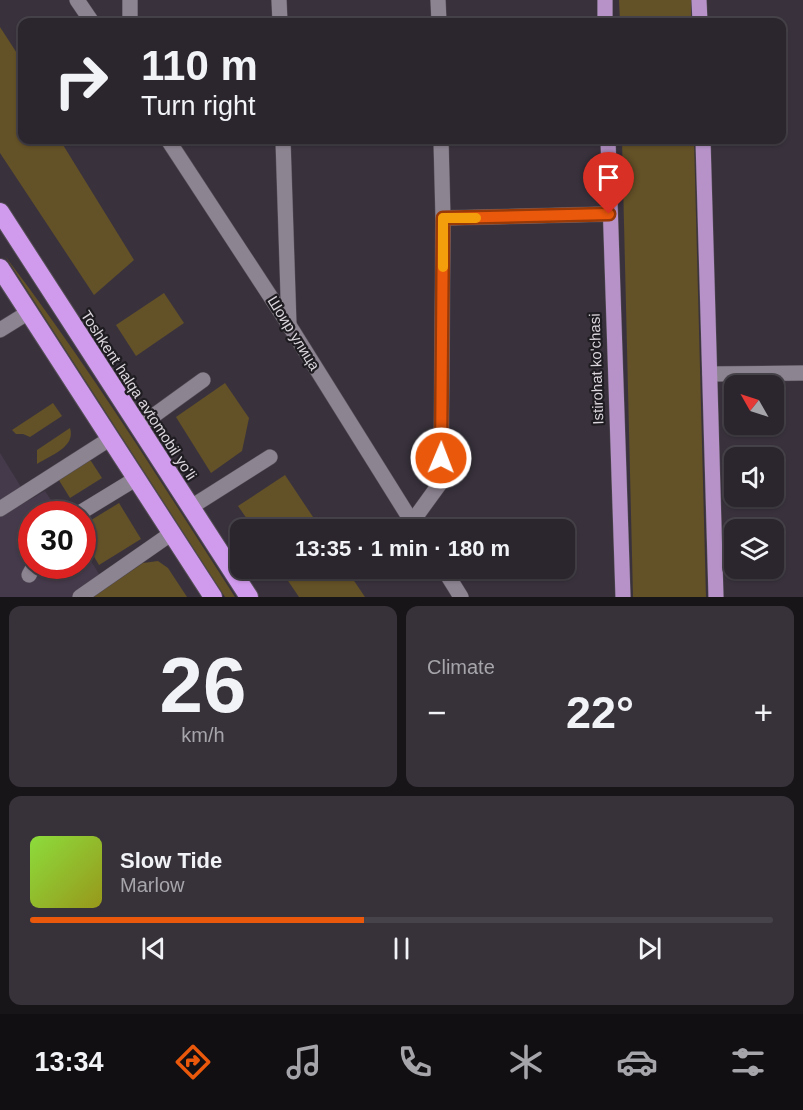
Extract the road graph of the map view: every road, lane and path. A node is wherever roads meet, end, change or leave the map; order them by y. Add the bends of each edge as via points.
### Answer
1 (77, 0) edge
2 (130, 0) edge
3 (279, 0) edge
4 (438, 0) edge
5 (605, 0) edge
6 (699, 0) edge
7 (89, 18) edge
8 (130, 18) edge
9 (280, 18) edge
10 (439, 18) edge
11 (605, 18) edge
12 (700, 18) edge
13 (171, 144) edge
14 (283, 144) edge
15 (441, 144) edge
16 (608, 144) edge
17 (703, 144) edge
18 (0, 212) edge
19 (609, 214) junction
20 (443, 218) junction
21 (0, 268) edge
22 (28, 312) junction
23 (290, 325) junction
24 (0, 330) edge
25 (803, 373) edge
26 (710, 374) junction
27 (203, 380) dead end
28 (138, 427) junction
29 (111, 438) junction
30 (270, 457) dead end
31 (137, 478) junction
32 (96, 503) edge
33 (191, 507) junction
34 (0, 510) edge
35 (411, 519) edge
36 (419, 519) edge
37 (172, 532) junction
38 (450, 579) edge
39 (80, 597) edge
40 (213, 597) edge
41 (249, 597) edge
42 (461, 597) edge
43 (623, 597) edge
44 (716, 597) edge

1 - 7 street
2 - 8 street
3 - 9 street
4 - 10 street
5 - 11 main road
6 - 12 main road
13 - 23 street, Шоир улица
14 - 23 street
15 - 20 street
16 - 19 main road, Istirohat ko'chasi
17 - 26 main road
18 - 28 highway, Toshkent halqa avtomobil yo'li
19 - 20 street
19 - 43 main road, Istirohat ko'chasi
20 - 36 street via 441,482
21 - 22 highway
22 - 24 street
22 - 29 highway
23 - 35 street, Шоир улица
25 - 26 street
26 - 44 main road
27 - 28 street
28 - 33 highway, Toshkent halqa avtomobil yo'li
29 - 31 highway
29 - 34 street
30 - 33 street
31 - 32 street
31 - 37 highway
33 - 41 highway, Toshkent halqa avtomobil yo'li
37 - 39 street
37 - 40 highway
38 - 42 street

